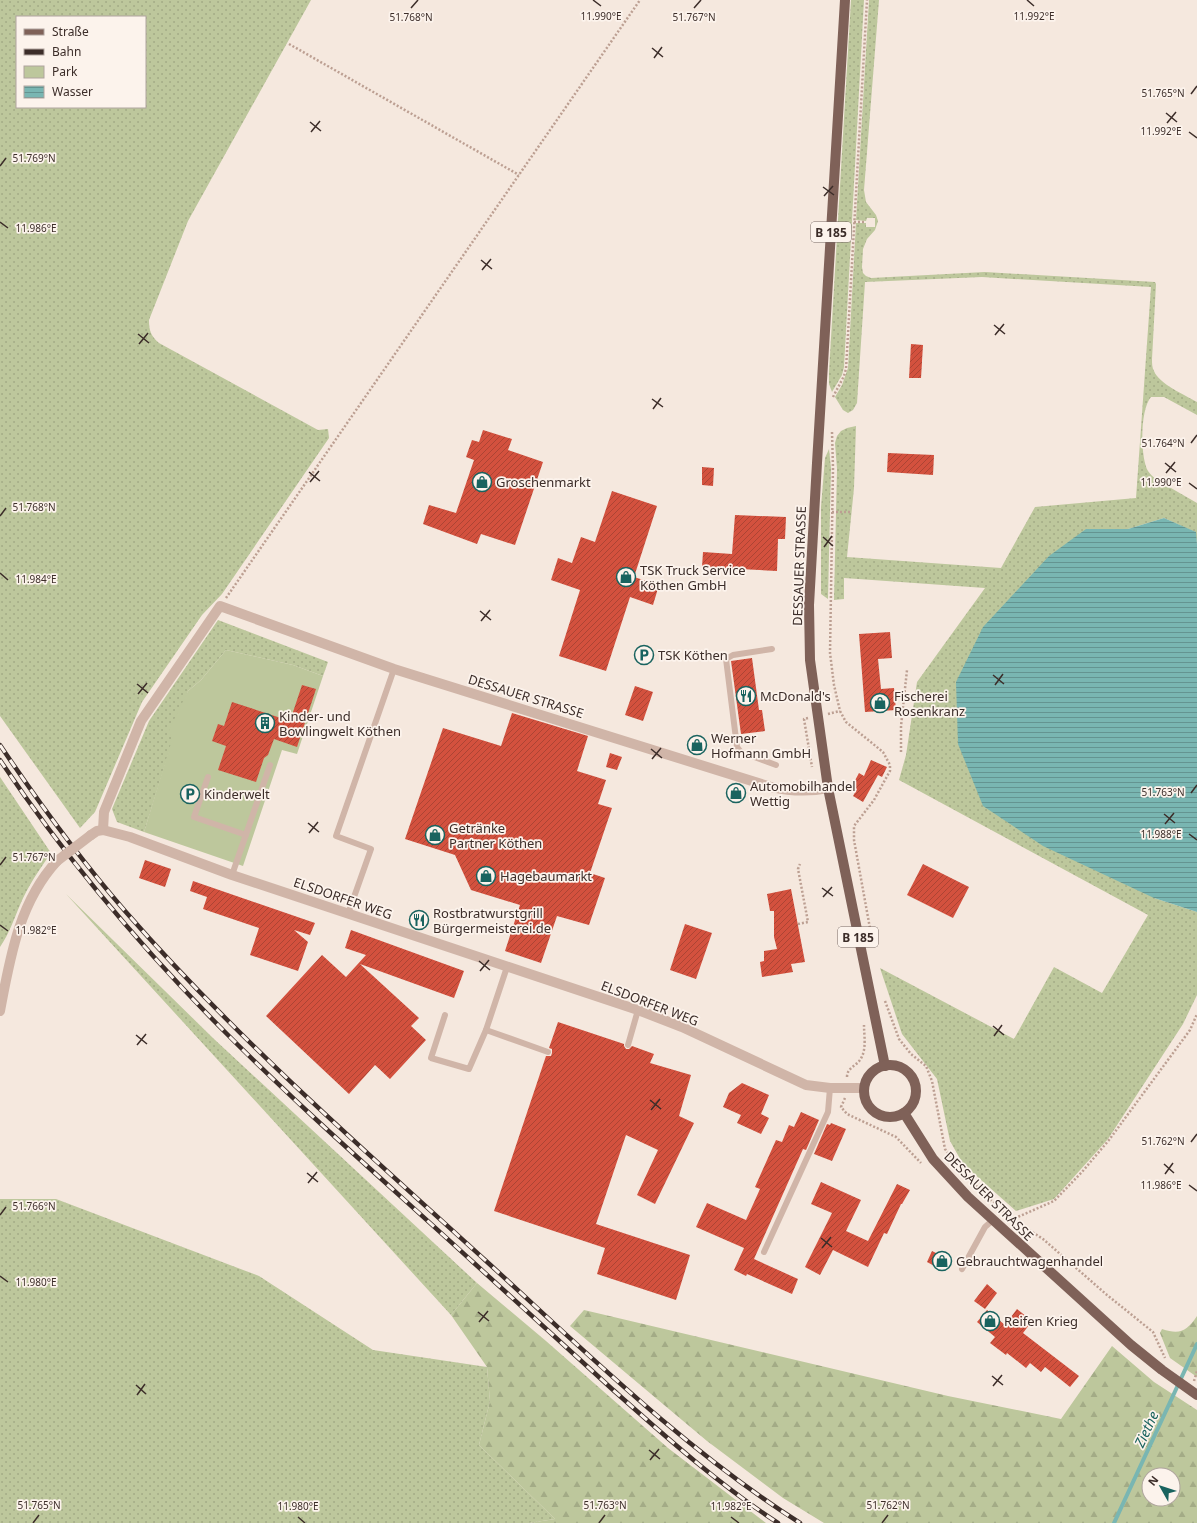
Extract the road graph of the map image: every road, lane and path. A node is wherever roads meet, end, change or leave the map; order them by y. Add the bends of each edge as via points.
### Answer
1 (640, 0) edge
2 (845, 0) edge
3 (867, 0) edge
4 (289, 44) dead end
5 (519, 175) junction
6 (854, 222) junction
7 (866, 222) dead end
8 (833, 404) dead end
9 (832, 426) dead end
10 (832, 512) junction
11 (852, 512) dead end
12 (220, 606) junction
13 (772, 649) dead end
14 (394, 669) junction
15 (907, 670) dead end
16 (840, 711) junction
17 (818, 716) junction
18 (901, 752) dead end
19 (270, 765) dead end
20 (776, 765) dead end
21 (813, 769) dead end
22 (208, 778) dead end
23 (828, 788) junction
24 (103, 830) junction
25 (246, 836) junction
26 (800, 864) dead end
27 (232, 875) junction
28 (348, 914) junction
29 (798, 924) dead end
30 (873, 945) dead end
31 (507, 967) junction
32 (3, 974) edge
33 (883, 998) dead end
34 (638, 1010) junction
35 (0, 1011) edge
36 (1197, 1014) edge
37 (445, 1015) dead end
38 (864, 1020) dead end
39 (486, 1030) junction
40 (628, 1045) dead end
41 (548, 1052) dead end
42 (885, 1066) junction
43 (830, 1088) junction
44 (847, 1088) junction
45 (864, 1088) junction
46 (904, 1113) junction
47 (924, 1166) dead end
48 (959, 1170) dead end
49 (965, 1175) dead end
50 (1012, 1219) junction
51 (993, 1220) junction
52 (764, 1252) dead end
53 (962, 1269) dead end
54 (1166, 1360) dead end
55 (1193, 1392) edge

1 - 5 path
2 - 17 main road, DESSAUER STRASSE / B 185 via 809,605 811,677
3 - 6 path
4 - 5 path
5 - 12 path
6 - 7 path
6 - 8 path via 846,369 833,396
9 - 10 path
10 - 11 path
10 - 16 path via 830,653
12 - 14 street, DESSAUER STRASSE
12 - 24 street via 141,721 104,812
13 - 20 lane via 733,655 726,659 737,747 741,752
14 - 23 street, DESSAUER STRASSE via 771,787 810,791
14 - 28 lane via 336,836 371,849
15 - 18 path
16 - 17 path
16 - 30 path via 852,728 883,752 890,765 890,771 874,800 854,826 854,840
17 - 21 path via 804,719
17 - 23 main road, DESSAUER STRASSE / B 185
19 - 25 lane
22 - 25 lane via 194,817
23 - 42 main road, DESSAUER STRASSE / B 185
24 - 27 street, ELSDORFER WEG via 144,841
24 - 32 street, bridge via 91,835 58,861 44,877 28,906
25 - 27 lane
26 - 29 path via 798,869 808,922
27 - 28 street, ELSDORFER WEG
28 - 31 street, ELSDORFER WEG
31 - 34 street, ELSDORFER WEG
31 - 39 lane
32 - 35 street
33 - 48 path via 899,1039 910,1054 926,1066 932,1081 945,1148
34 - 40 lane
34 - 43 street, ELSDORFER WEG via 682,1027 793,1080 806,1085
36 - 50 path via 1190,1030 1109,1140 1082,1172 1054,1201
37 - 39 lane via 431,1058 469,1069
38 - 44 path via 865,1048 861,1059 847,1073
39 - 41 lane
42 - 45 main road via 871,1073
42 - 46 main road via 903,1069 915,1084 913,1103
43 - 44 street, ELSDORFER WEG
43 - 52 lane via 828,1112
44 - 45 street, ELSDORFER WEG
44 - 47 path via 841,1107 847,1114 896,1137
45 - 46 main road via 865,1099 876,1113 887,1117
46 - 51 main road, DESSAUER STRASSE via 940,1167
49 - 50 path
50 - 54 path via 1044,1239 1153,1332
51 - 53 lane via 983,1232
51 - 55 main road, DESSAUER STRASSE via 1097,1315 1162,1370

